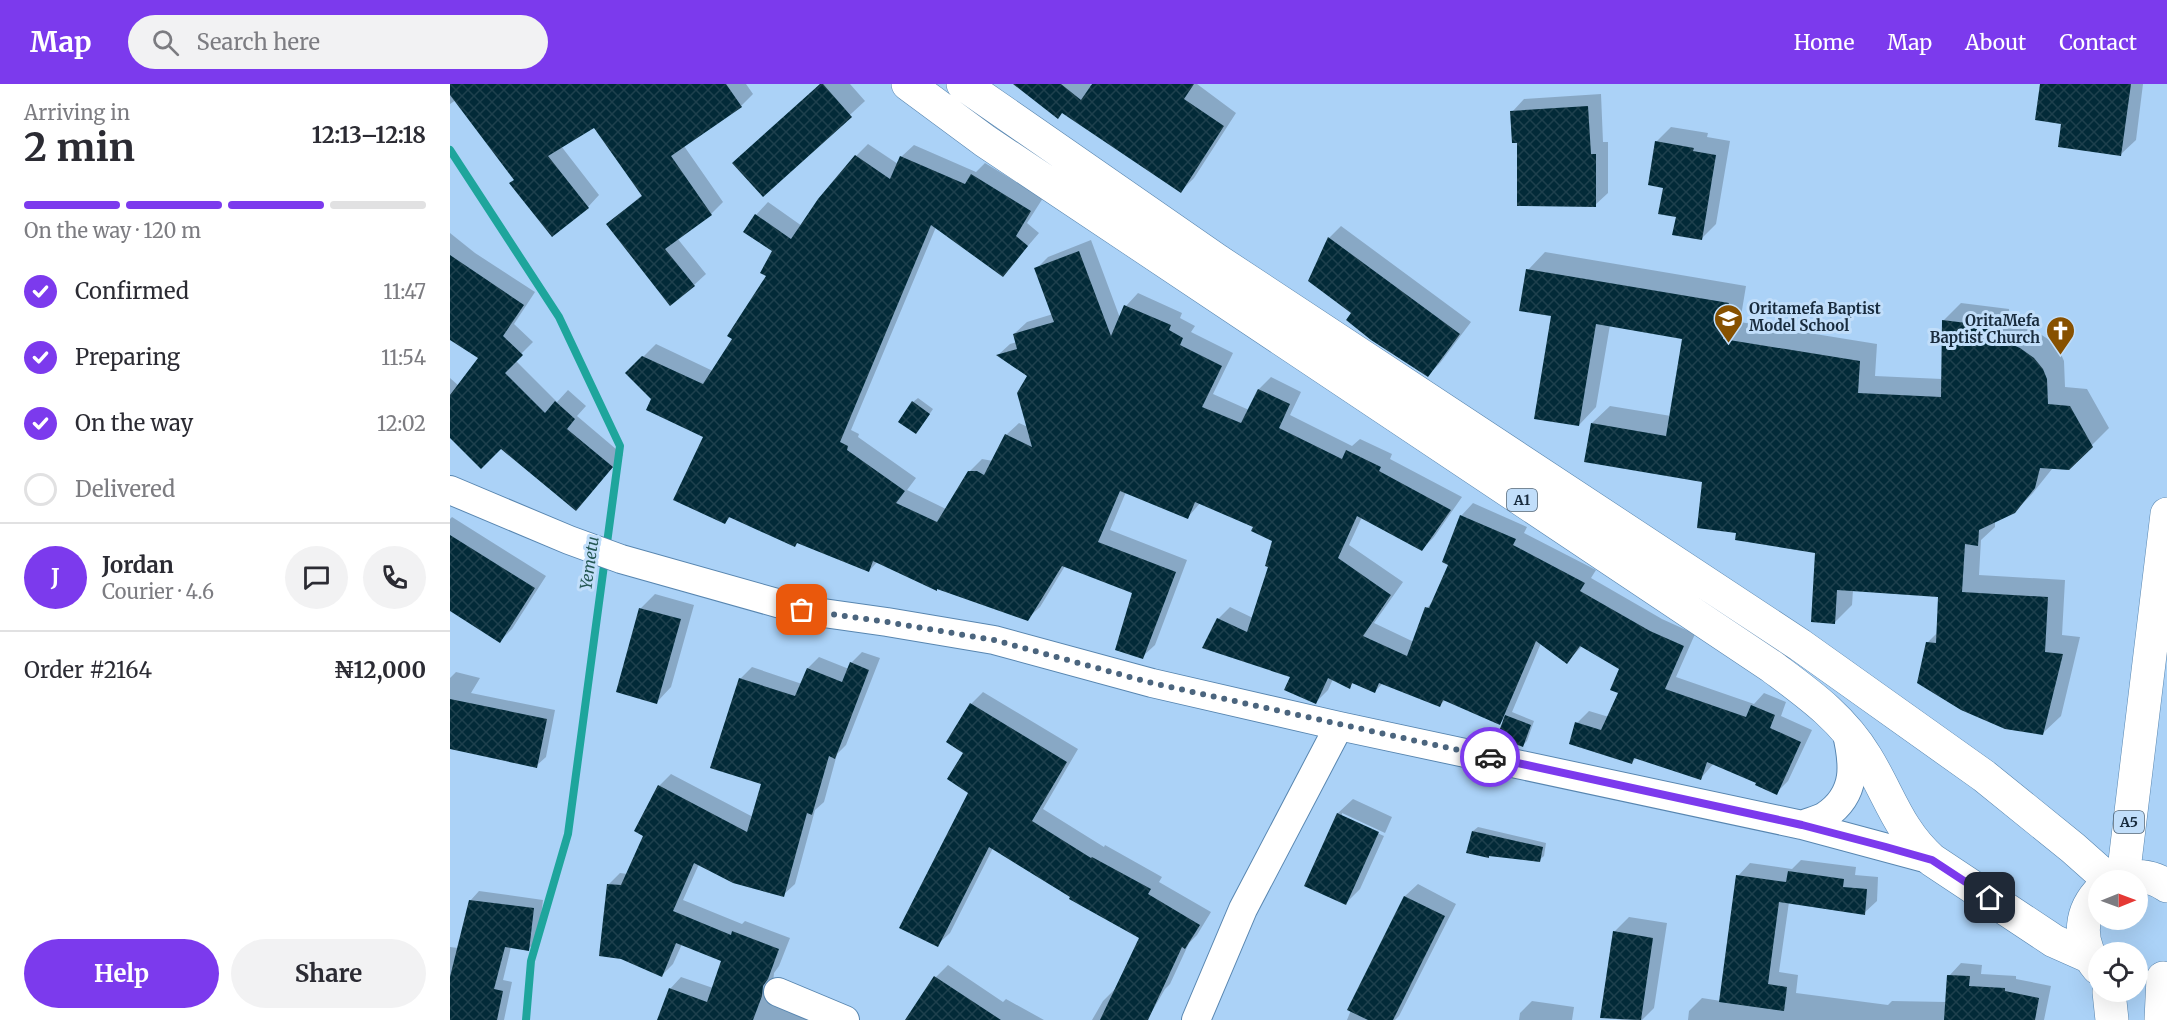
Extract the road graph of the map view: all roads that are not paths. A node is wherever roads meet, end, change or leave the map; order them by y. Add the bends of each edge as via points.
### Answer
1 (908, 84) edge
2 (963, 84) edge
3 (450, 489) edge
4 (2167, 514) edge
5 (1340, 726) junction
6 (1845, 726) junction
7 (1802, 825) junction
8 (1932, 860) junction
9 (2098, 870) edge
10 (2115, 870) edge
11 (2148, 878) edge
12 (2167, 886) edge
13 (2088, 908) edge
14 (2088, 952) edge
15 (2088, 960) edge
16 (2156, 979) edge
17 (778, 992) dead end
18 (2110, 1002) edge
19 (845, 1020) edge
20 (1196, 1020) edge
21 (2112, 1020) edge
22 (2161, 1020) edge

1 - 6 highway, A1 via 985,141 1771,666 1818,700
2 - 9 highway, A1 via 1218,261 1800,645 1984,776
3 - 5 street via 621,559 802,610 994,640 1152,683
4 - 10 highway, A5 via 2137,767
5 - 7 street
5 - 20 street via 1244,909
6 - 7 street via 1853,772 1848,789 1824,816
6 - 8 highway, A1 via 1866,756 1905,831
7 - 8 street
8 - 15 highway, A1
11 - 12 highway
13 - 14 highway via 2084,921
16 - 22 highway
17 - 19 street
18 - 21 highway

